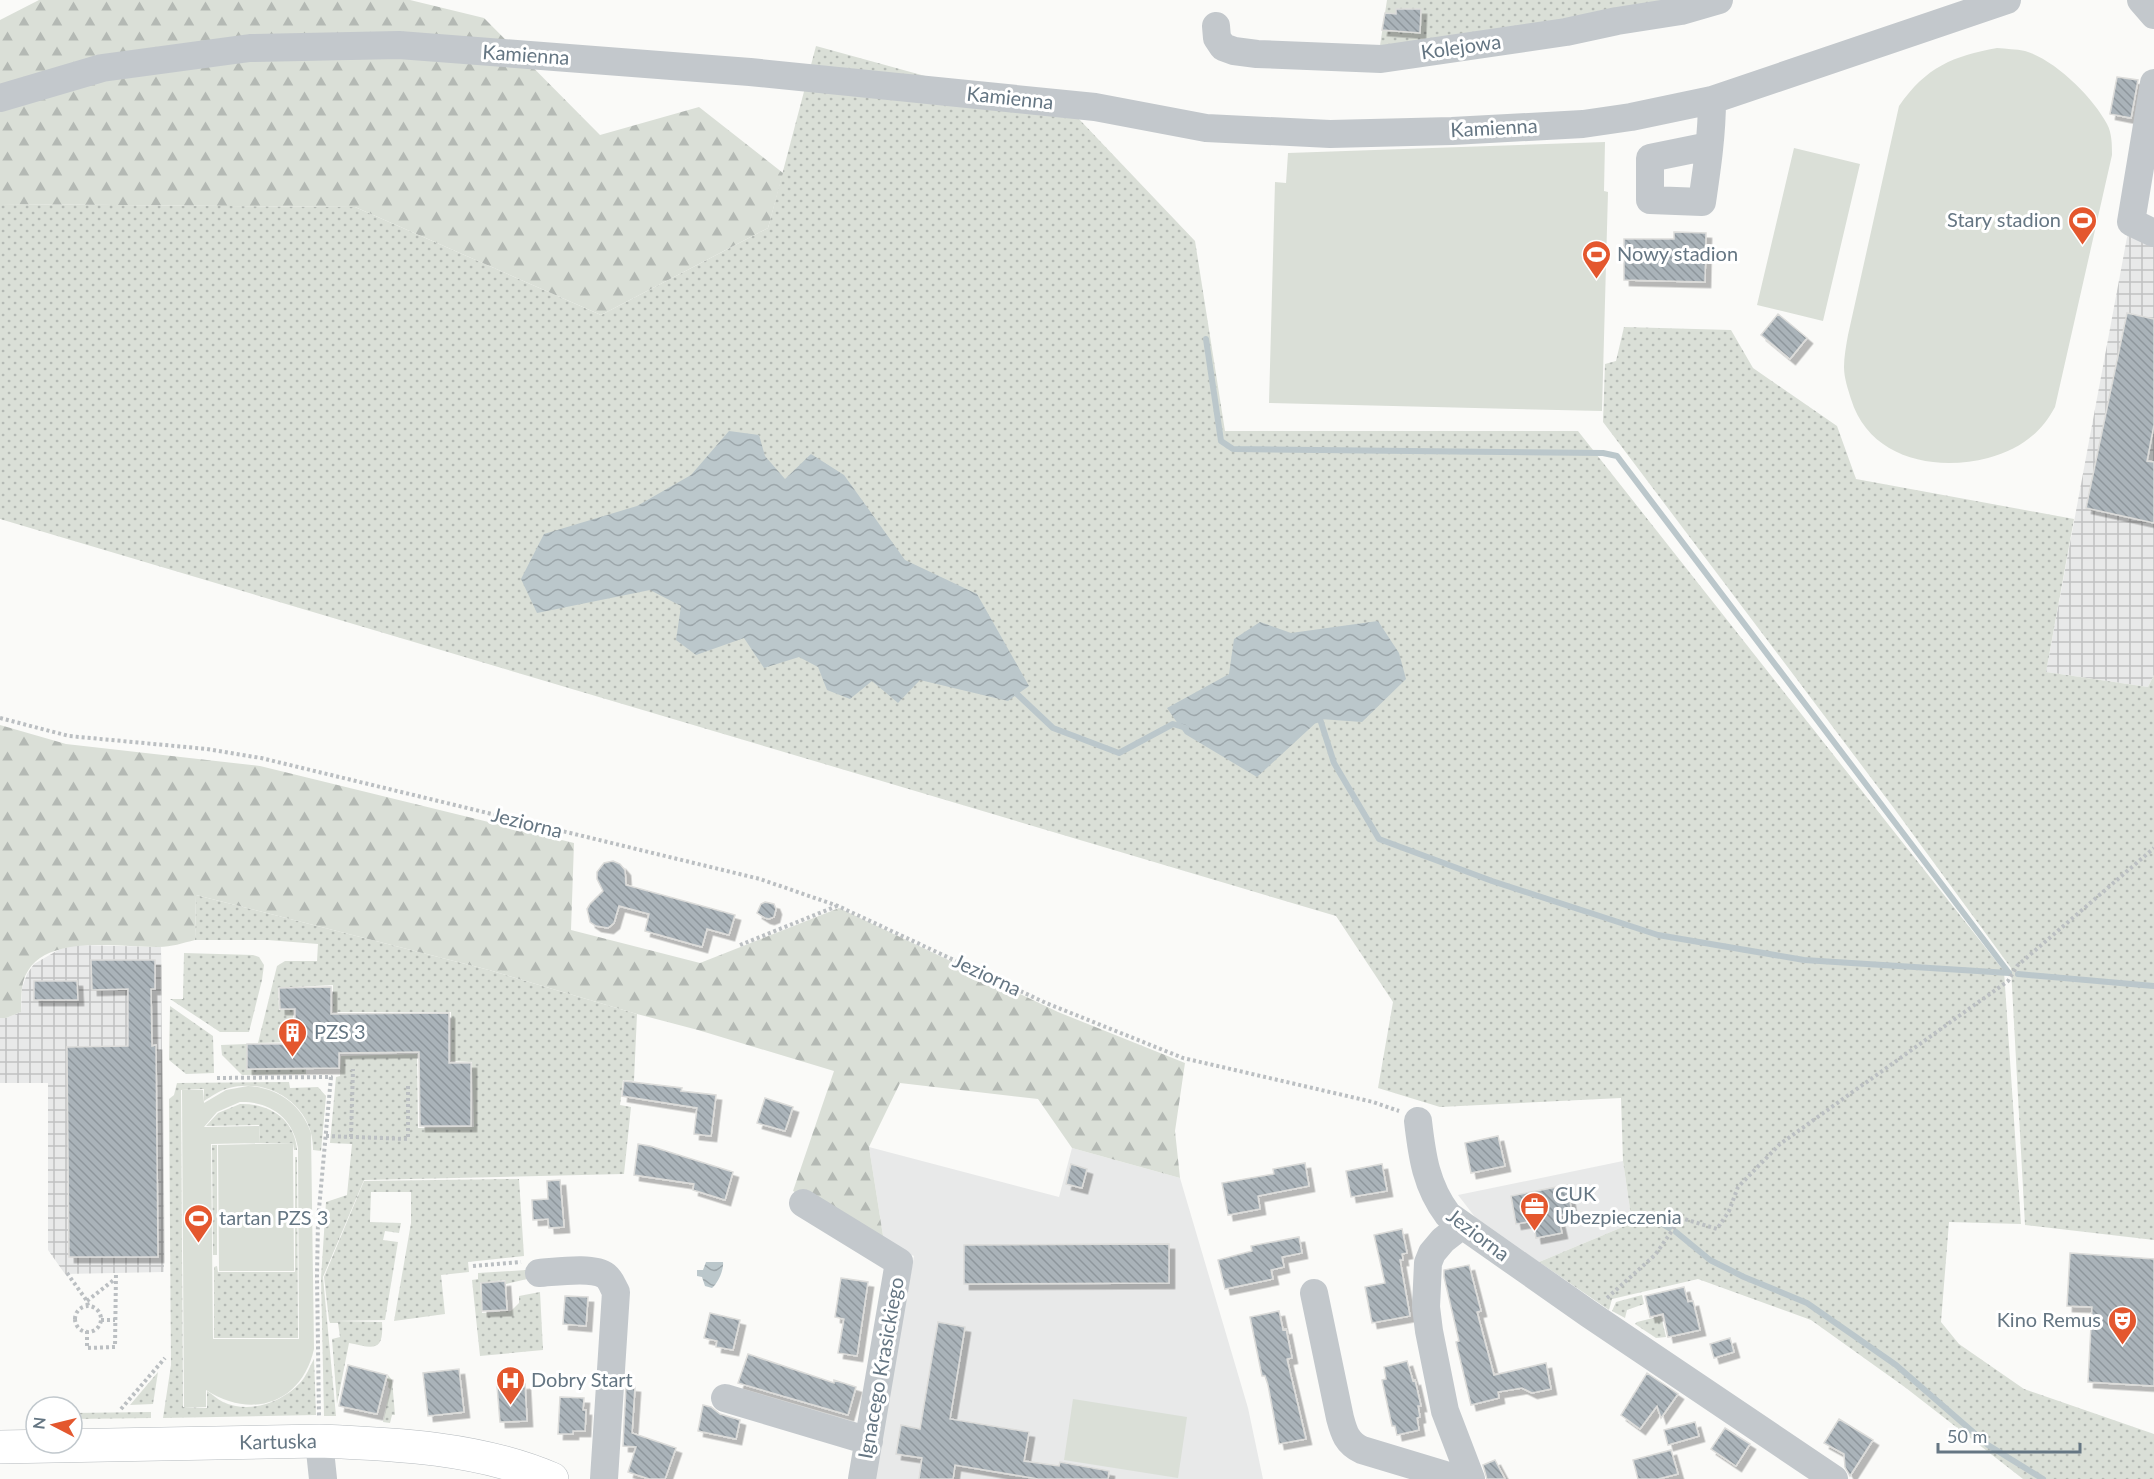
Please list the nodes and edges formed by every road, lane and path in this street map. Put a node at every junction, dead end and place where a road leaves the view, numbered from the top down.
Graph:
1 (1719, 0) edge
2 (2007, 0) edge
3 (2141, 0) edge
4 (2154, 15) edge
5 (1216, 26) dead end
6 (2154, 83) edge
7 (0, 98) edge
8 (1712, 100) junction
9 (1709, 146) dead end
10 (2154, 233) edge
11 (0, 717) edge
12 (2154, 848) edge
13 (838, 906) junction
14 (740, 945) dead end
15 (353, 1069) dead end
16 (217, 1078) dead end
17 (408, 1085) dead end
18 (1418, 1121) joint
19 (326, 1136) junction
20 (351, 1137) junction
21 (803, 1203) dead end
22 (1461, 1226) junction
23 (472, 1266) dead end
24 (67, 1273) dead end
25 (539, 1273) joint
26 (1314, 1293) dead end
27 (88, 1304) junction
28 (1589, 1314) junction
29 (101, 1320) junction
30 (116, 1320) junction
31 (87, 1331) junction
32 (165, 1358) dead end
33 (725, 1398) dead end
34 (121, 1409) dead end
35 (319, 1432) junction
36 (869, 1441) junction
37 (0, 1447) edge
38 (323, 1479) edge
39 (552, 1479) edge
40 (604, 1479) edge
41 (862, 1479) edge
42 (1458, 1479) edge
43 (1471, 1479) edge
44 (1834, 1479) edge

1 - 5 street, Kolejowa
2 - 8 street, Kamienna
3 - 4 street
6 - 10 street
7 - 8 street, Kamienna
8 - 9 street
11 - 13 path, Jeziorna
12 - 28 path
13 - 14 path
13 - 18 path, Jeziorna
15 - 20 path
16 - 19 path
17 - 20 path
18 - 22 street, Jeziorna
19 - 20 path
19 - 35 path
21 - 36 street, Ignacego Krasickiego
22 - 28 street, Jeziorna
22 - 43 street
23 - 25 path
24 - 27 path
25 - 40 street
26 - 42 street
27 - 29 path
27 - 30 path
27 - 31 path
28 - 44 street, Jeziorna
29 - 30 path
29 - 31 path
30 - 31 path
32 - 34 path
33 - 36 street
35 - 37 main road, Kartuska
35 - 38 street
35 - 39 main road, Kartuska
36 - 41 street, Ignacego Krasickiego

